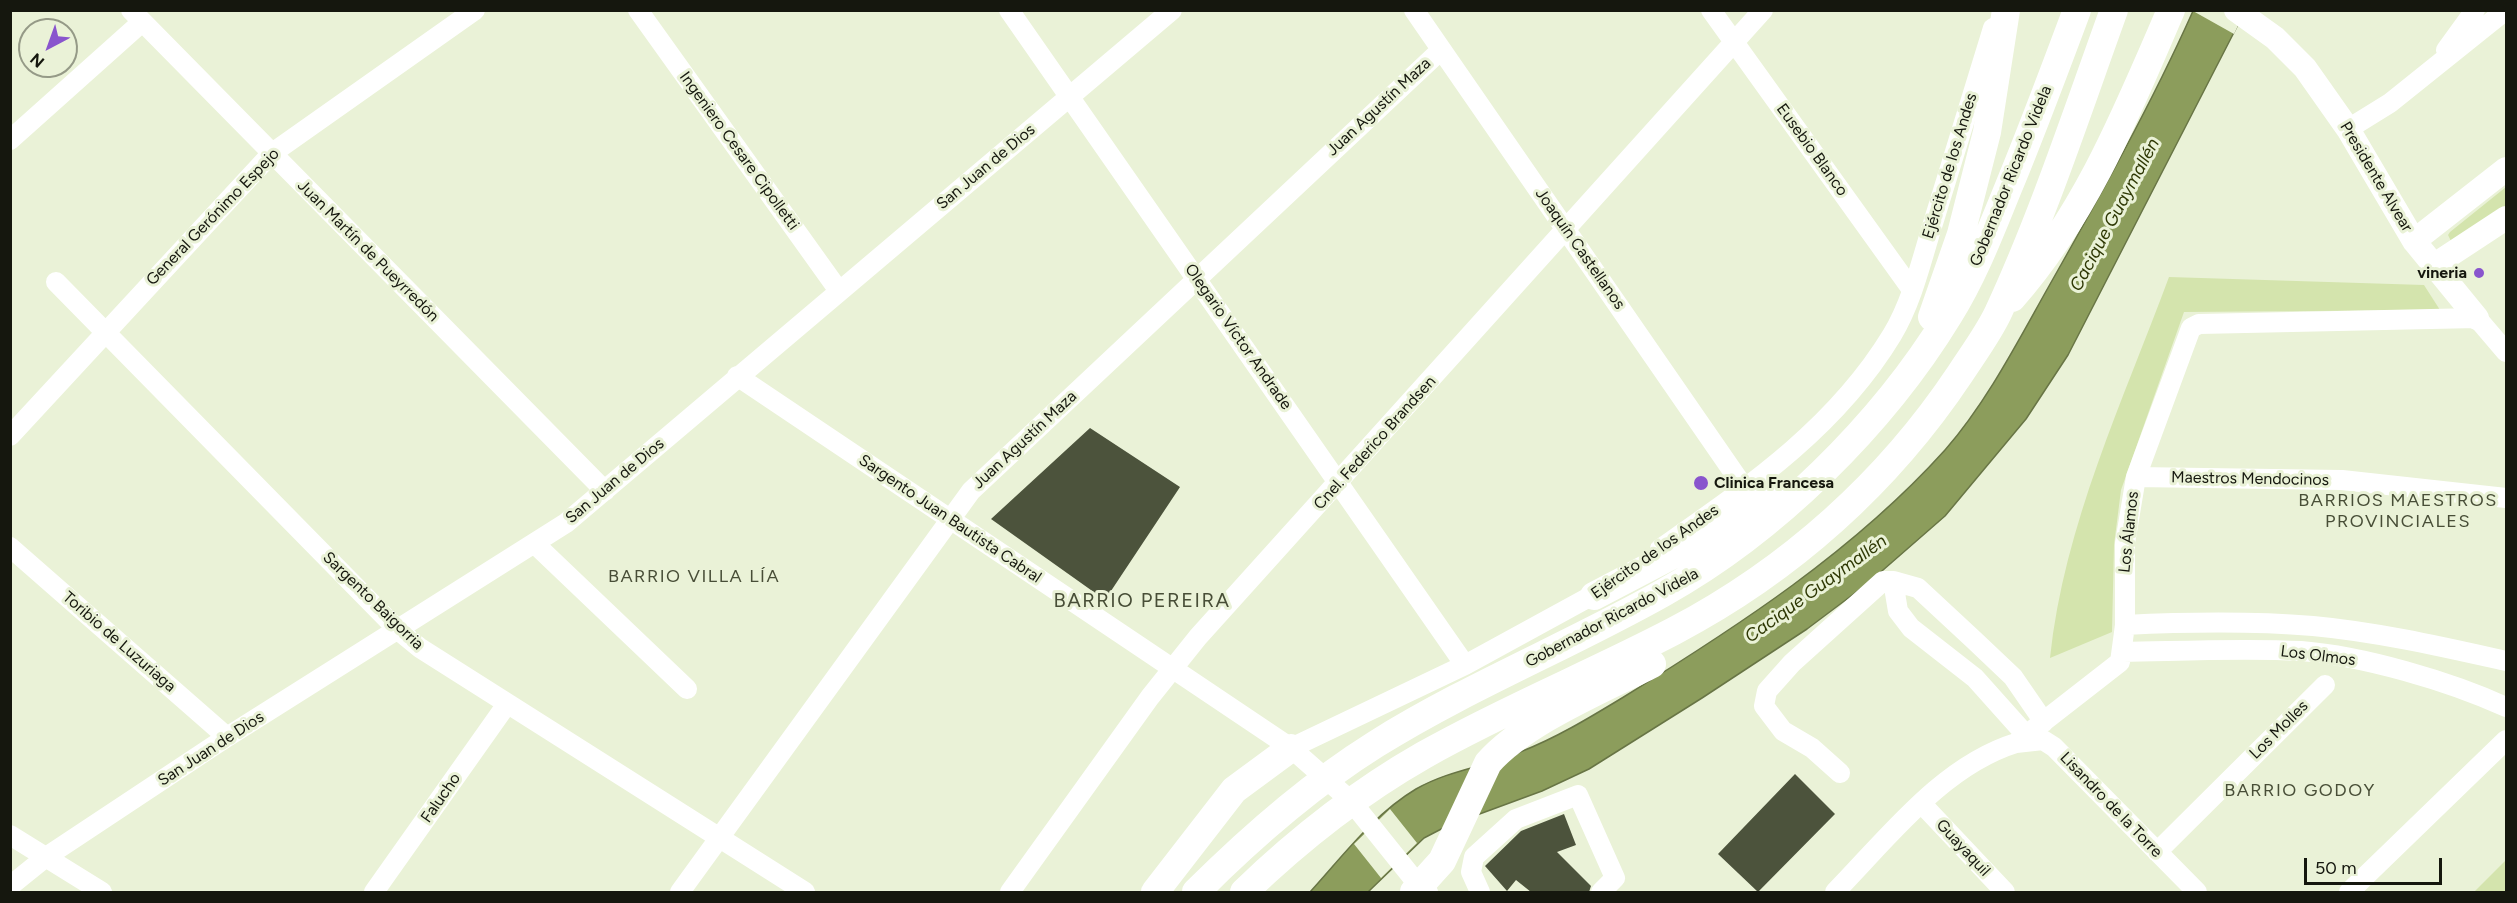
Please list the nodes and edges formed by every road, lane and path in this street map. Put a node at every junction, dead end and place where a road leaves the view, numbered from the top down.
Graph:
1 (638, 10) edge
2 (1009, 10) edge
3 (1172, 10) edge
4 (1413, 10) edge
5 (1711, 10) edge
6 (1763, 10) edge
7 (1998, 10) edge
8 (2006, 10) edge
9 (2077, 10) edge
10 (2114, 10) edge
11 (2171, 10) edge
12 (2475, 10) edge
13 (2506, 10) edge
14 (464, 13) edge
15 (2247, 14) edge
16 (137, 16) edge
17 (1735, 42) junction
18 (1441, 50) junction
19 (2430, 71) junction
20 (1070, 97) junction
21 (2348, 129) junction
22 (10, 140) edge
23 (271, 154) junction
24 (2506, 169) edge
25 (2506, 218) edge
26 (1567, 229) junction
27 (2415, 241) junction
28 (2433, 266) junction
29 (1197, 278) junction
30 (56, 282) dead end
31 (1912, 290) junction
32 (839, 291) junction
33 (1997, 316) junction
34 (2477, 318) junction
35 (105, 332) junction
36 (2506, 352) edge
37 (1916, 362) junction
38 (737, 376) junction
39 (10, 436) edge
40 (1855, 438) junction
41 (2136, 477) junction
42 (1339, 483) junction
43 (1745, 489) junction
44 (605, 491) junction
45 (2506, 498) edge
46 (949, 518) junction
47 (535, 544) junction
48 (10, 547) edge
49 (1794, 553) junction
50 (1893, 581) junction
51 (1594, 596) junction
52 (2125, 624) junction
53 (398, 630) junction
54 (2123, 652) junction
55 (2506, 661) edge
56 (1465, 665) junction
57 (1172, 668) junction
58 (2325, 685) dead end
59 (687, 689) dead end
60 (507, 704) junction
61 (2506, 707) edge
62 (2044, 722) junction
63 (227, 737) junction
64 (2021, 739) junction
65 (2506, 740) edge
66 (1291, 748) junction
67 (1840, 773) dead end
68 (1922, 804) junction
69 (10, 835) edge
70 (720, 838) junction
71 (2157, 852) junction
72 (46, 857) junction
73 (10, 886) edge
74 (1420, 891) edge
75 (102, 892) edge
76 (374, 892) edge
77 (680, 892) edge
78 (805, 892) edge
79 (1010, 892) edge
80 (1155, 892) edge
81 (1196, 892) edge
82 (1244, 892) edge
83 (1480, 892) edge
84 (1600, 892) edge
85 (1834, 892) edge
86 (2005, 892) edge
87 (2197, 892) edge
88 (2349, 892) edge

1 - 32 street, Ingeniero Cesare Cipolletti
2 - 20 street, Olegario Víctor Andrade
3 - 20 street, San Juan de Dios
4 - 18 street, Joaquín Castellanos
5 - 17 street, Eusebio Blanco
6 - 17 street, Cnel. Federico Brandsen
7 - 31 street, Ejército de los Andes
8 - 37 highway
9 - 37 highway, Gobernador Ricardo Videla
10 - 33 highway
11 - 33 highway
12 - 19 street
13 - 19 street
14 - 23 street, General Gerónimo Espejo
15 - 21 main road, Presidente Alvear
16 - 22 street
16 - 23 street, Juan Martín de Pueyrredón
17 - 26 street, Cnel. Federico Brandsen
17 - 31 street, Eusebio Blanco
18 - 26 street, Joaquín Castellanos
18 - 29 street, Juan Agustín Maza
19 - 21 street
20 - 29 street, Olegario Víctor Andrade
20 - 32 street, San Juan de Dios
21 - 27 main road, Presidente Alvear
23 - 35 street, General Gerónimo Espejo
23 - 44 street, Juan Martín de Pueyrredón
24 - 27 main road
25 - 28 main road
26 - 42 street, Cnel. Federico Brandsen
26 - 43 street, Joaquín Castellanos
27 - 28 main road, Presidente Alvear
28 - 34 main road, Presidente Alvear
29 - 42 street, Olegario Víctor Andrade
29 - 46 street, Juan Agustín Maza
30 - 35 street, Sargento Baigorria
31 - 43 street, Ejército de los Andes
32 - 38 street, San Juan de Dios
33 - 49 highway
34 - 36 street, Presidente Alvear
34 - 41 street, Los Álamos
35 - 39 street, General Gerónimo Espejo
35 - 53 street, Sargento Baigorria
37 - 40 highway, Gobernador Ricardo Videla
38 - 44 street, San Juan de Dios
38 - 46 street, Sargento Juan Bautista Cabral
40 - 51 highway
40 - 81 highway, Gobernador Ricardo Videla
41 - 45 street, Maestros Mendocinos
41 - 52 street, Los Álamos
42 - 56 street, Olegario Víctor Andrade
42 - 57 street, Cnel. Federico Brandsen
43 - 51 street, Ejército de los Andes
44 - 47 street, San Juan de Dios
46 - 57 street, Sargento Juan Bautista Cabral
46 - 70 street, Juan Agustín Maza
47 - 53 street, San Juan de Dios
47 - 59 street
48 - 63 street, Toribio de Luzuriaga
49 - 74 highway
49 - 82 highway
50 - 62 street
50 - 64 street
50 - 67 street
51 - 56 street, Ejército de los Andes
52 - 54 street, Los Álamos
52 - 55 street, Los Olmos
53 - 60 street, Sargento Baigorria
53 - 63 street, San Juan de Dios
54 - 61 street, Los Olmos
54 - 62 street
56 - 66 street, Ejército de los Andes
57 - 66 street, Sargento Juan Bautista Cabral
57 - 79 street, Cnel. Federico Brandsen
58 - 71 street, Los Molles
60 - 70 street, Sargento Baigorria
60 - 76 street, Falucho
62 - 64 street
63 - 72 street, San Juan de Dios
64 - 68 street
64 - 71 street, Lisandro de la Torre
65 - 88 street
66 - 74 street, Sargento Juan Bautista Cabral
66 - 80 highway
68 - 85 street
68 - 86 street, Guayaquil
69 - 72 street
70 - 77 street, Juan Agustín Maza
70 - 78 street, Sargento Baigorria
71 - 87 street, Lisandro de la Torre
72 - 73 street, San Juan de Dios
72 - 75 street
83 - 84 street

